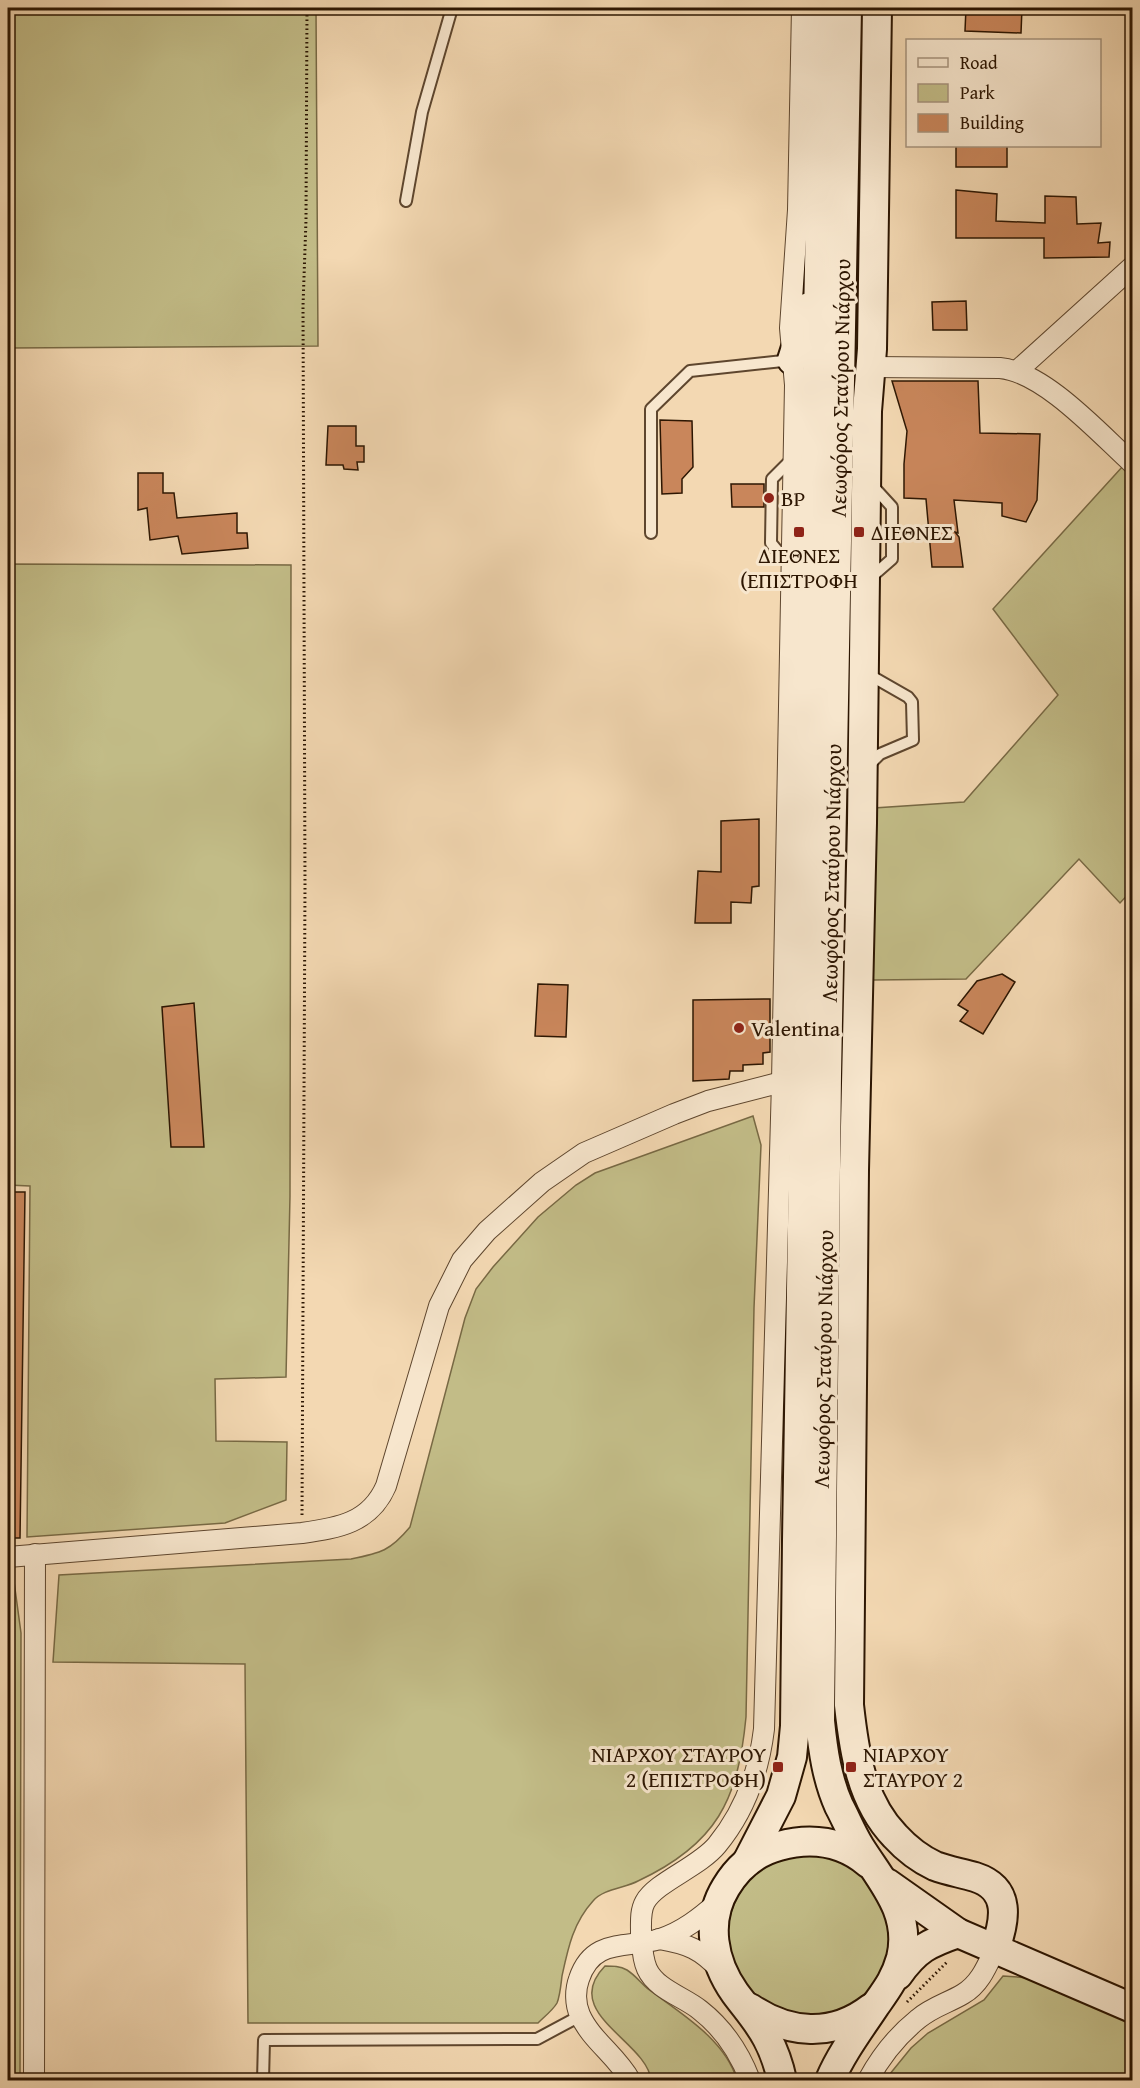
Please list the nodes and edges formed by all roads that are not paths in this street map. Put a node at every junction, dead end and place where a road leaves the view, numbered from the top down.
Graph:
1 (452, 8) edge
2 (802, 8) edge
3 (824, 8) edge
4 (847, 8) edge
5 (877, 8) edge
6 (406, 201) dead end
7 (1132, 267) edge
8 (819, 283) junction
9 (841, 339) junction
10 (792, 360) junction
11 (870, 367) junction
12 (1017, 371) junction
13 (1132, 463) edge
14 (651, 533) dead end
15 (863, 671) junction
16 (863, 772) junction
17 (830, 938) junction
18 (782, 1083) junction
19 (35, 1554) junction
20 (8, 1557) edge
21 (747, 1862) junction
22 (879, 1875) junction
23 (718, 1902) junction
24 (958, 1933) junction
25 (650, 1940) junction
26 (995, 1949) junction
27 (723, 1973) junction
28 (885, 1993) junction
29 (746, 2006) junction
30 (1132, 2007) edge
31 (580, 2016) junction
32 (34, 2080) edge
33 (263, 2080) edge
34 (630, 2080) edge
35 (750, 2080) edge
36 (782, 2080) edge
37 (830, 2080) edge
38 (868, 2080) edge

1 - 6 lane
2 - 10 street
3 - 8 main road, Λεωφόρος Σταύρου Νιάρχου
4 - 9 main road, Λεωφόρος Σταύρου Νιάρχου
5 - 11 main road
7 - 12 street
8 - 10 main road
8 - 21 main road, Λεωφόρος Σταύρου Νιάρχου
9 - 11 main road
9 - 17 main road, Λεωφόρος Σταύρου Νιάρχου
10 - 14 lane
10 - 18 street
11 - 12 street
11 - 15 main road
12 - 13 street
15 - 16 main road
15 - 16 lane
16 - 17 main road
16 - 26 main road
17 - 22 main road, Λεωφόρος Σταύρου Νιάρχου
18 - 19 street
18 - 25 street
19 - 20 street
19 - 32 street
21 - 22 main road, Λεωφόρος Σταύρου Νιάρχου
21 - 23 main road, Λεωφόρος Σταύρου Νιάρχου
22 - 24 main road
22 - 28 main road, Λεωφόρος Σταύρου Νιάρχου
23 - 25 street
23 - 27 main road, Λεωφόρος Σταύρου Νιάρχου
24 - 26 main road
24 - 28 main road
25 - 27 street
25 - 31 street
25 - 35 street
26 - 30 main road
26 - 38 street
27 - 29 main road, Λεωφόρος Σταύρου Νιάρχου
28 - 29 main road, Λεωφόρος Σταύρου Νιάρχου
28 - 37 main road, Λεωφόρος Σταύρου Νιάρχου
29 - 36 main road, Λεωφόρος Σταύρου Νιάρχου
31 - 33 lane
31 - 34 street

